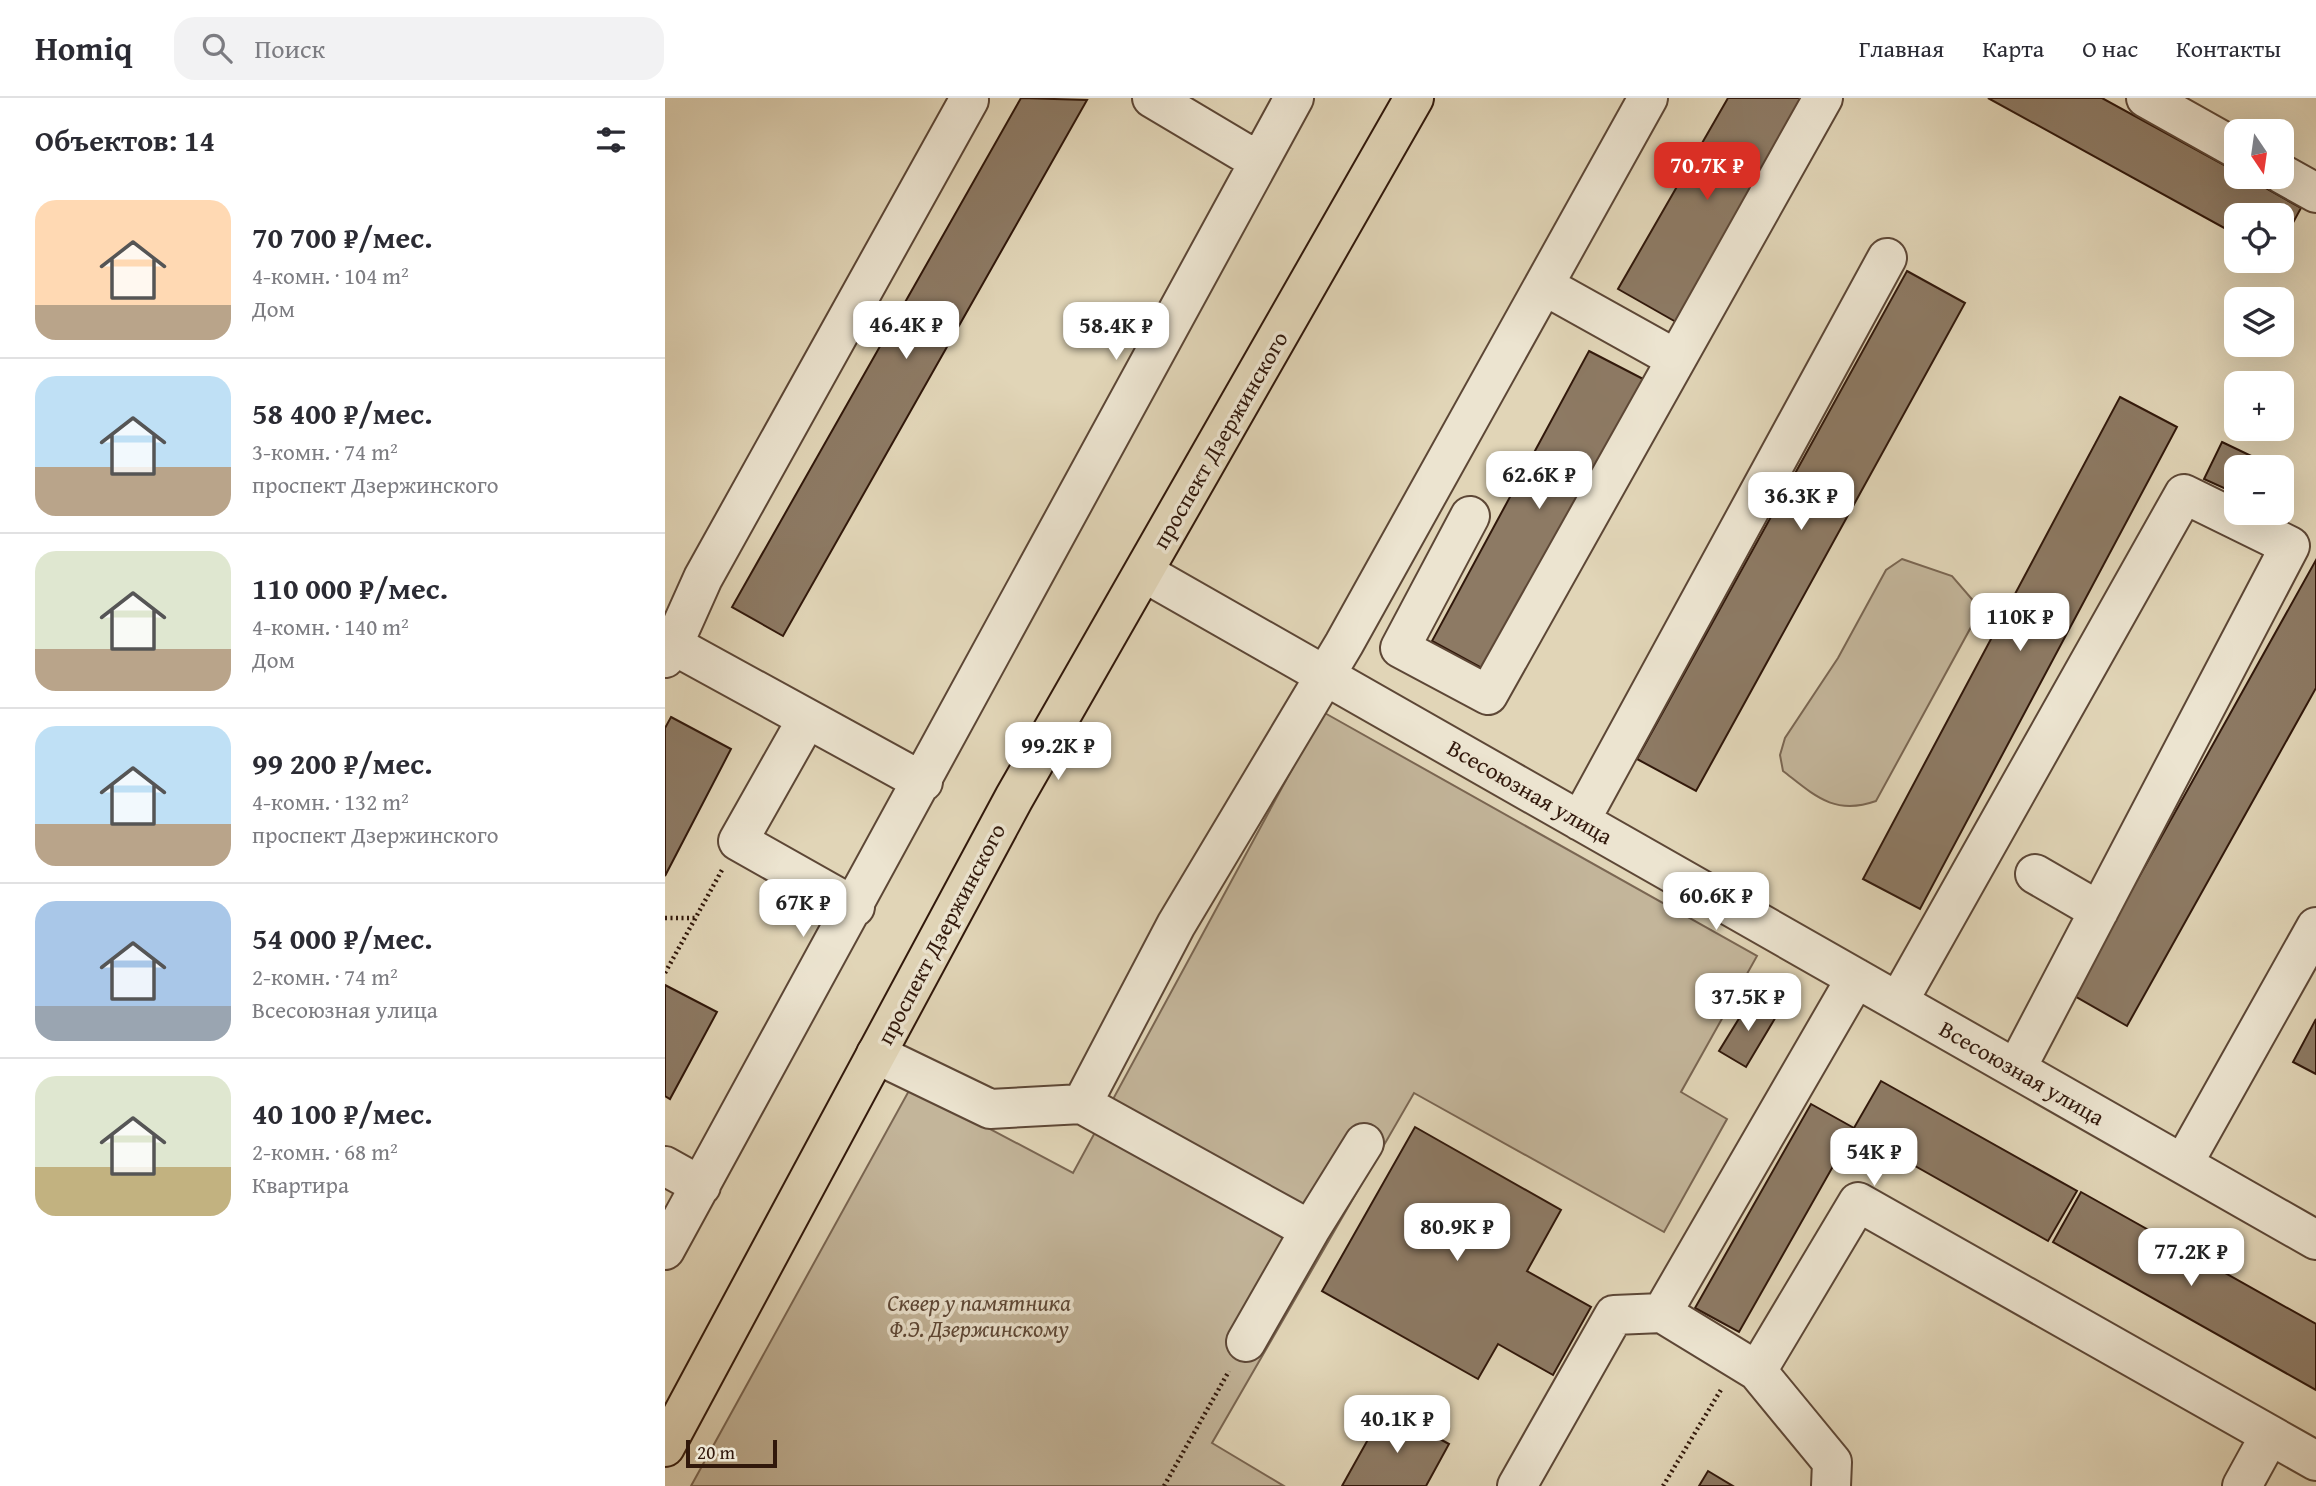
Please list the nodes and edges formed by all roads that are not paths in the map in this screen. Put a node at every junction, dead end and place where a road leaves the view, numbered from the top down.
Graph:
1 (1152, 98) edge
2 (1294, 98) edge
3 (1414, 98) edge
4 (1648, 98) edge
5 (1823, 98) edge
6 (2145, 98) edge
7 (968, 99) edge
8 (2224, 142) edge
9 (1258, 161) junction
10 (2294, 181) edge
11 (2316, 193) edge
12 (1887, 258) dead end
13 (1545, 286) junction
14 (1677, 359) junction
15 (1470, 516) dead end
16 (1145, 573) junction
17 (1399, 648) junction
18 (669, 652) edge
19 (1335, 660) junction
20 (807, 719) junction
21 (923, 782) junction
22 (1580, 821) junction
23 (2035, 874) dead end
24 (855, 907) junction
25 (2099, 911) junction
26 (2316, 927) edge
27 (1856, 978) junction
28 (1898, 1002) junction
29 (876, 1054) junction
30 (2016, 1069) junction
31 (1081, 1104) junction
32 (1364, 1143) dead end
33 (2183, 1164) junction
34 (666, 1168) edge
35 (701, 1186) junction
36 (1310, 1230) junction
37 (2316, 1240) edge
38 (665, 1250) edge
39 (1662, 1313) junction
40 (1245, 1342) road end
41 (1748, 1366) junction
42 (2270, 1435) junction
43 (665, 1447) edge
44 (2316, 1461) edge
45 (1517, 1486) edge
46 (1831, 1486) edge
47 (2242, 1486) edge

1 - 9 street
2 - 9 street
3 - 16 main road, проспект Дзержинского
4 - 13 street
5 - 14 street
6 - 8 street
7 - 18 street
9 - 21 street
10 - 11 street
12 - 22 street
13 - 14 street
13 - 19 street
14 - 17 street
15 - 17 street
16 - 19 street, Всесоюзная улица
16 - 29 main road, проспект Дзержинского
17 - 19 street
18 - 20 street
19 - 22 street, Всесоюзная улица
19 - 31 street
20 - 21 street
20 - 24 street
21 - 24 street
22 - 27 street, Всесоюзная улица
23 - 25 street
24 - 35 street
25 - 28 street
25 - 30 street
26 - 33 street
27 - 28 street, Всесоюзная улица
27 - 39 street
28 - 30 street, Всесоюзная улица
29 - 31 street
29 - 43 main road, проспект Дзержинского
30 - 33 street, Всесоюзная улица
31 - 36 street
32 - 36 street
33 - 37 street, Всесоюзная улица
34 - 35 street
35 - 38 street
36 - 40 street
39 - 41 street
39 - 45 street
41 - 42 street
41 - 46 street
42 - 44 street
42 - 47 street

